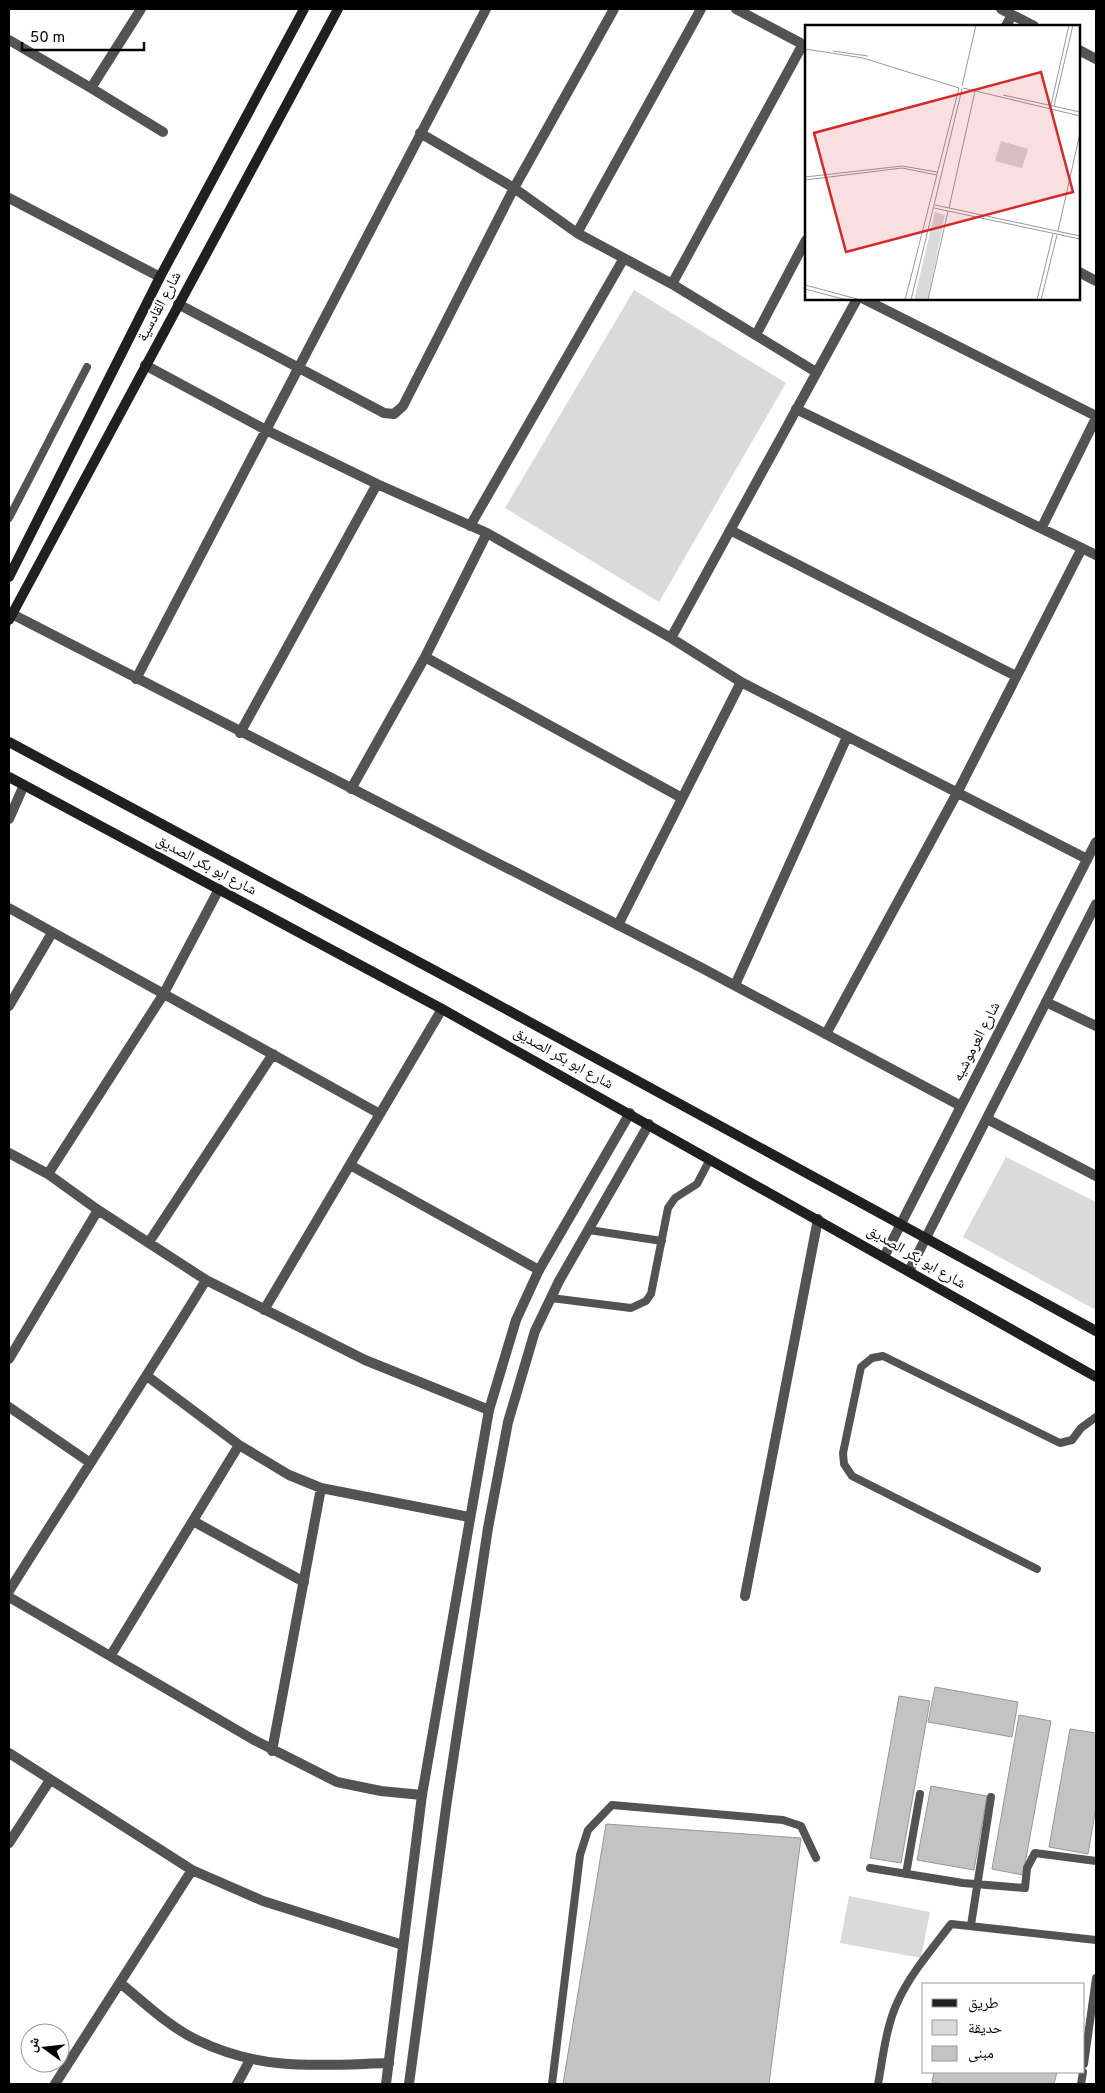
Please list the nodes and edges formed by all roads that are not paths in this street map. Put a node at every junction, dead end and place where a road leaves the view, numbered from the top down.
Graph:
1 (141, 9) edge
2 (304, 9) edge
3 (338, 9) edge
4 (486, 9) edge
5 (614, 9) edge
6 (701, 9) edge
7 (736, 9) edge
8 (1001, 9) edge
9 (750, 12) edge
10 (1012, 15) junction
11 (1007, 25) edge
12 (1032, 25) edge
13 (9, 40) edge
14 (805, 45) edge
15 (1080, 51) edge
16 (1096, 59) edge
17 (91, 88) junction
18 (163, 132) dead end
19 (420, 133) junction
20 (514, 188) junction
21 (9, 198) edge
22 (577, 233) junction
23 (805, 242) edge
24 (624, 258) junction
25 (1080, 273) edge
26 (160, 277) junction
27 (1096, 281) edge
28 (672, 284) junction
29 (856, 300) edge
30 (866, 300) edge
31 (178, 304) junction
32 (756, 335) junction
33 (87, 366) dead end
34 (145, 366) junction
35 (298, 367) junction
36 (816, 372) junction
37 (796, 409) junction
38 (1096, 417) edge
39 (266, 430) junction
40 (377, 484) junction
41 (9, 518) edge
42 (470, 526) junction
43 (1042, 528) junction
44 (730, 530) junction
45 (487, 533) junction
46 (1082, 548) junction
47 (1096, 555) edge
48 (9, 577) edge
49 (10, 617) edge
50 (671, 638) junction
51 (425, 657) junction
52 (1016, 676) junction
53 (136, 679) junction
54 (741, 682) junction
55 (240, 733) junction
56 (848, 737) junction
57 (9, 742) edge
58 (9, 777) edge
59 (24, 785) junction
60 (351, 789) junction
61 (957, 793) junction
62 (682, 798) junction
63 (9, 819) edge
64 (1096, 842) edge
65 (1087, 860) junction
66 (219, 889) junction
67 (1096, 904) edge
68 (9, 908) edge
69 (618, 925) junction
70 (52, 933) junction
71 (734, 985) junction
72 (163, 995) junction
73 (1046, 1002) junction
74 (9, 1006) edge
75 (442, 1009) junction
76 (1096, 1026) edge
77 (826, 1034) junction
78 (273, 1054) junction
79 (961, 1106) junction
80 (630, 1113) junction
81 (380, 1114) junction
82 (987, 1119) junction
83 (650, 1124) junction
84 (9, 1153) edge
85 (710, 1159) junction
86 (350, 1165) junction
87 (48, 1174) junction
88 (1096, 1176) edge
89 (98, 1210) junction
90 (818, 1220) junction
91 (900, 1224) junction
92 (589, 1230) junction
93 (925, 1238) junction
94 (662, 1241) junction
95 (150, 1242) junction
96 (884, 1256) junction
97 (539, 1270) junction
98 (909, 1271) junction
99 (206, 1280) junction
100 (551, 1298) junction
101 (264, 1310) junction
102 (1096, 1331) edge
103 (9, 1360) edge
104 (147, 1376) junction
105 (1096, 1377) edge
106 (9, 1407) edge
107 (489, 1410) junction
108 (1096, 1416) edge
109 (239, 1445) junction
110 (89, 1462) junction
111 (321, 1488) junction
112 (469, 1517) junction
113 (193, 1521) junction
114 (1037, 1569) dead end
115 (304, 1582) junction
116 (9, 1591) edge
117 (745, 1596) dead end
118 (9, 1597) edge
119 (110, 1655) junction
120 (272, 1751) junction
121 (9, 1753) edge
122 (50, 1780) junction
123 (920, 1794) dead end
124 (422, 1796) junction
125 (991, 1797) dead end
126 (9, 1843) edge
127 (816, 1858) dead end
128 (1096, 1861) edge
129 (870, 1868) dead end
130 (192, 1870) junction
131 (906, 1874) junction
132 (976, 1884) junction
133 (971, 1925) junction
134 (1096, 1940) edge
135 (403, 1946) junction
136 (1096, 1978) edge
137 (120, 1983) junction
138 (1085, 2057) edge
139 (250, 2060) junction
140 (389, 2063) junction
141 (55, 2084) edge
142 (237, 2084) edge
143 (245, 2084) edge
144 (386, 2084) edge
145 (409, 2084) edge
146 (552, 2084) edge
147 (878, 2084) edge

1 - 17 street
2 - 26 main road, شارع القادسية
3 - 31 main road, شارع القادسية
4 - 19 street
5 - 20 street
6 - 22 street
7 - 9 street
8 - 10 street
9 - 14 street
10 - 11 street
10 - 12 street
13 - 17 street
14 - 28 street
15 - 16 street
17 - 18 street
19 - 20 street
19 - 35 street
20 - 22 street
20 - 35 street
21 - 26 street
22 - 24 street
23 - 32 street
24 - 28 street
24 - 42 street
25 - 27 street
26 - 48 main road, شارع القادسية
28 - 32 street
29 - 36 street
30 - 38 street
31 - 34 main road, شارع القادسية
31 - 35 street
32 - 36 street
33 - 41 lane
34 - 39 street
34 - 49 main road, شارع القادسية
35 - 39 street
36 - 37 street
37 - 43 street
37 - 44 street
38 - 43 street
39 - 40 street
39 - 53 street
40 - 42 street
40 - 55 street
42 - 45 street
43 - 46 street
44 - 50 street
44 - 52 street
45 - 50 street
45 - 51 street
46 - 47 street
46 - 52 street
49 - 53 street
50 - 54 street
51 - 60 street
51 - 62 street
52 - 61 street
53 - 55 street
54 - 56 street
54 - 62 street
55 - 60 street
56 - 61 street
56 - 71 street
57 - 91 main road, شارع ابو بكر الصديق
58 - 59 main road, شارع ابو بكر الصديق
59 - 63 street
59 - 66 main road, شارع ابو بكر الصديق
60 - 69 street
61 - 65 street
61 - 77 street
62 - 69 street
64 - 65 street, شارع العرموشيه
65 - 79 street, شارع العرموشيه
66 - 72 street
66 - 75 main road, شارع ابو بكر الصديق
67 - 73 street
68 - 70 street
69 - 71 street
70 - 72 street
70 - 74 street
71 - 77 street
72 - 78 street
72 - 87 street
73 - 76 street
73 - 82 street
75 - 80 main road, شارع ابو بكر الصديق
75 - 81 street
77 - 79 street
78 - 81 street
78 - 95 street
79 - 91 street, شارع العرموشيه
80 - 83 main road, شارع ابو بكر الصديق
80 - 97 street
81 - 86 street
82 - 88 street
82 - 93 street
83 - 85 main road, شارع ابو بكر الصديق
83 - 92 street
84 - 87 street
85 - 90 main road, شارع ابو بكر الصديق
85 - 94 lane
86 - 97 street
86 - 101 street
87 - 89 street
89 - 95 street
89 - 103 street
90 - 96 main road, شارع ابو بكر الصديق
90 - 117 street
91 - 93 main road, شارع ابو بكر الصديق
91 - 96 street, شارع العرموشيه
92 - 94 lane
92 - 100 street
93 - 98 street
93 - 102 main road, شارع ابو بكر الصديق
94 - 100 lane
95 - 99 street
96 - 98 main road, شارع ابو بكر الصديق
97 - 107 street
98 - 105 main road, شارع ابو بكر الصديق
99 - 101 street
99 - 104 street
100 - 145 street
101 - 107 street
104 - 109 street
104 - 110 street
106 - 110 street
107 - 112 street
108 - 114 lane
109 - 111 street
109 - 113 street
110 - 116 street
111 - 112 street
111 - 115 street
112 - 124 street
113 - 115 street
113 - 119 street
115 - 120 street
118 - 119 street
119 - 120 street
120 - 124 street
121 - 122 street
122 - 126 street
122 - 130 street
123 - 131 lane
124 - 135 street
125 - 132 lane
127 - 146 lane
128 - 132 lane
129 - 131 lane
130 - 135 street
130 - 137 street
131 - 132 lane
132 - 133 lane
133 - 134 lane
133 - 147 lane
135 - 140 street
136 - 138 lane
137 - 139 street
137 - 141 street
139 - 140 street
139 - 142 street
139 - 143 street
140 - 144 street

